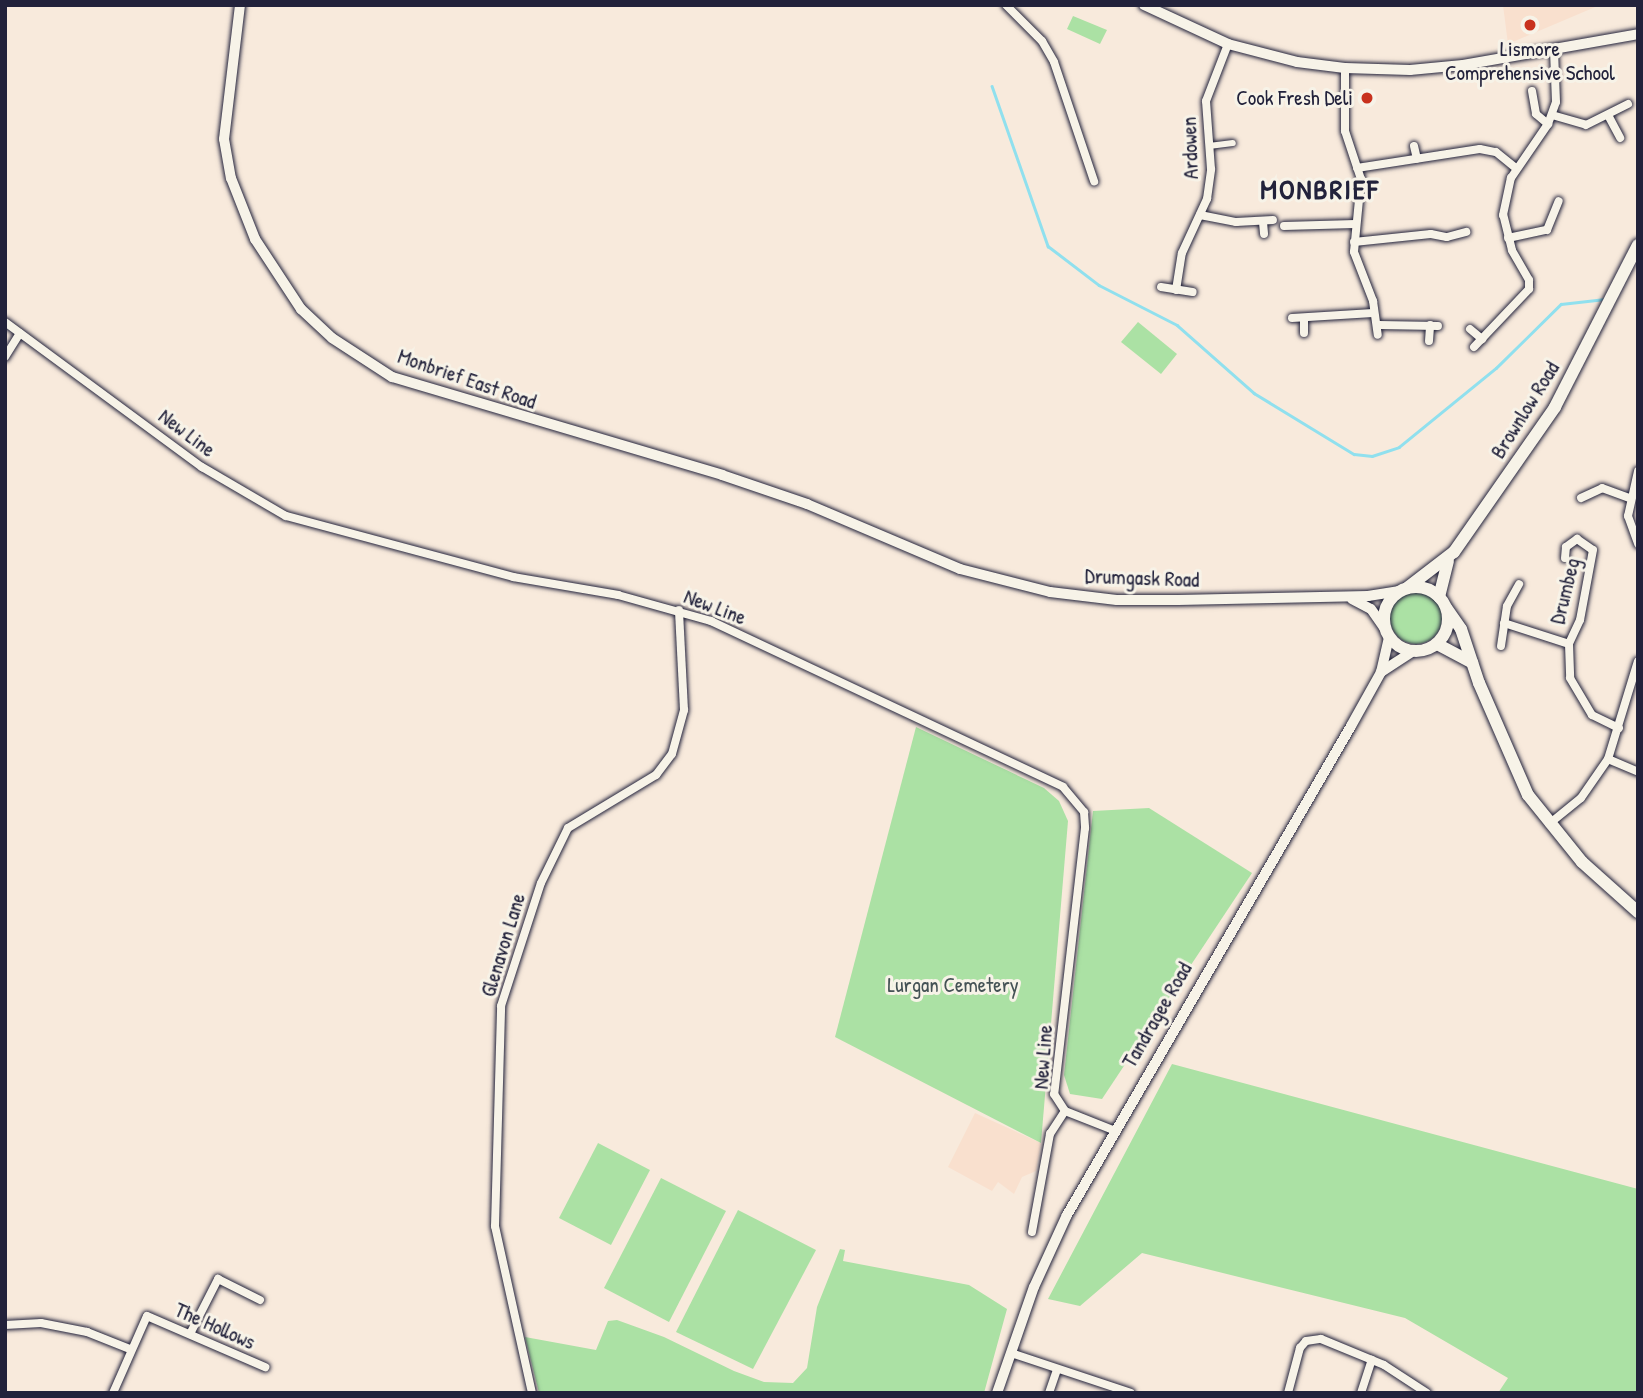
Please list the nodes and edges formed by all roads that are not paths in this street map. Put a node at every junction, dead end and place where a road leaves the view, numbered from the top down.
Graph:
1 (240, 5) edge
2 (1006, 5) edge
3 (1144, 5) edge
4 (1638, 34) edge
5 (1228, 44) junction
6 (1554, 49) junction
7 (1345, 68) junction
8 (1531, 91) dead end
9 (1628, 104) dead end
10 (1608, 115) junction
11 (1550, 119) junction
12 (1620, 138) dead end
13 (1233, 143) dead end
14 (1209, 146) junction
15 (1414, 146) dead end
16 (1417, 159) junction
17 (1357, 168) junction
18 (1516, 168) junction
19 (1094, 181) dead end
20 (1559, 201) dead end
21 (1200, 215) junction
22 (1273, 220) dead end
23 (1263, 222) junction
24 (1355, 224) junction
25 (1284, 226) dead end
26 (1466, 232) dead end
27 (1264, 234) dead end
28 (1508, 239) junction
29 (1354, 242) junction
30 (1638, 245) edge
31 (1161, 288) dead end
32 (1175, 290) junction
33 (1194, 292) dead end
34 (1373, 313) junction
35 (1292, 318) dead end
36 (1304, 318) junction
37 (5, 322) edge
38 (1379, 325) junction
39 (1470, 328) dead end
40 (20, 333) junction
41 (1304, 333) dead end
42 (1378, 335) dead end
43 (1482, 339) junction
44 (1429, 341) dead end
45 (1474, 347) dead end
46 (5, 357) edge
47 (1638, 471) edge
48 (1581, 498) dead end
49 (1629, 498) junction
50 (1638, 544) edge
51 (1454, 552) junction
52 (1566, 558) dead end
53 (943, 562) joint
54 (1519, 584) dead end
55 (1404, 590) junction
56 (1343, 597) junction
57 (1439, 597) junction
58 (1447, 609) junction
59 (679, 610) junction
60 (1504, 623) junction
61 (1387, 634) junction
62 (1569, 644) junction
63 (1437, 645) junction
64 (1502, 646) dead end
65 (1412, 652) junction
66 (1638, 661) edge
67 (1472, 664) junction
68 (1381, 672) junction
69 (1619, 727) junction
70 (1608, 759) junction
71 (1638, 772) edge
72 (1549, 824) junction
73 (1638, 912) edge
74 (1065, 1111) junction
75 (1113, 1130) junction
76 (1032, 1233) dead end
77 (260, 1300) dead end
78 (5, 1325) edge
79 (190, 1334) junction
80 (130, 1349) junction
81 (1011, 1353) junction
82 (1372, 1360) junction
83 (265, 1367) dead end
84 (1057, 1370) junction
85 (1101, 1383) junction
86 (113, 1393) edge
87 (533, 1393) edge
88 (997, 1393) edge
89 (1049, 1393) edge
90 (1098, 1393) edge
91 (1131, 1393) edge
92 (1289, 1393) edge
93 (1362, 1393) edge
94 (1427, 1393) edge

1 - 53 street, Monbrief East Road
2 - 19 street
3 - 5 street
4 - 6 street
5 - 7 street
5 - 14 street, Ardowen
6 - 7 street
6 - 11 street
7 - 17 street
8 - 11 street
9 - 10 street
10 - 11 street
10 - 12 street
11 - 18 street
13 - 14 street
14 - 21 street, Ardowen
15 - 16 street
16 - 17 street
16 - 18 street
17 - 24 street
18 - 28 street
20 - 28 street
21 - 23 street
21 - 32 street, Ardowen
22 - 23 street
23 - 27 street
24 - 25 street
24 - 29 street
26 - 29 street
28 - 43 street
29 - 34 street
30 - 51 main road, Brownlow Road
31 - 32 street
32 - 33 street
34 - 36 street
34 - 38 street
35 - 36 street
36 - 41 street
37 - 40 street, New Line
38 - 42 street
38 - 44 street
39 - 43 street
40 - 46 street
40 - 59 street, New Line
43 - 45 street
47 - 49 street
48 - 49 street
49 - 50 street
51 - 55 main road, Brownlow Road
51 - 57 main road, Brownlow Road
52 - 62 street, Drumbeg
53 - 56 street, Drumgask Road
54 - 60 street
55 - 56 street, Drumgask Road
55 - 57 main road
55 - 61 main road
56 - 61 street
57 - 58 main road
58 - 63 main road
58 - 67 main road
59 - 74 street, New Line
59 - 87 street, Glenavon Lane
60 - 62 street, Drumbeg
60 - 64 street
61 - 65 main road
61 - 68 street, Tandragee Road
62 - 69 street, Drumbeg
63 - 65 main road
63 - 67 main road
65 - 68 street, Tandragee Road
66 - 69 street
67 - 72 main road
68 - 75 street, Tandragee Road
69 - 70 street
70 - 71 street
70 - 72 street
72 - 73 main road
74 - 75 street, New Line
74 - 76 street
75 - 81 street, Tandragee Road
77 - 79 street
78 - 80 street
79 - 80 street, The Hollows
79 - 83 street, The Hollows
80 - 86 street, The Hollows
81 - 84 street
81 - 88 street, Tandragee Road
82 - 92 street
82 - 93 street
82 - 94 street
84 - 85 street
84 - 89 street
85 - 90 street
85 - 91 street

